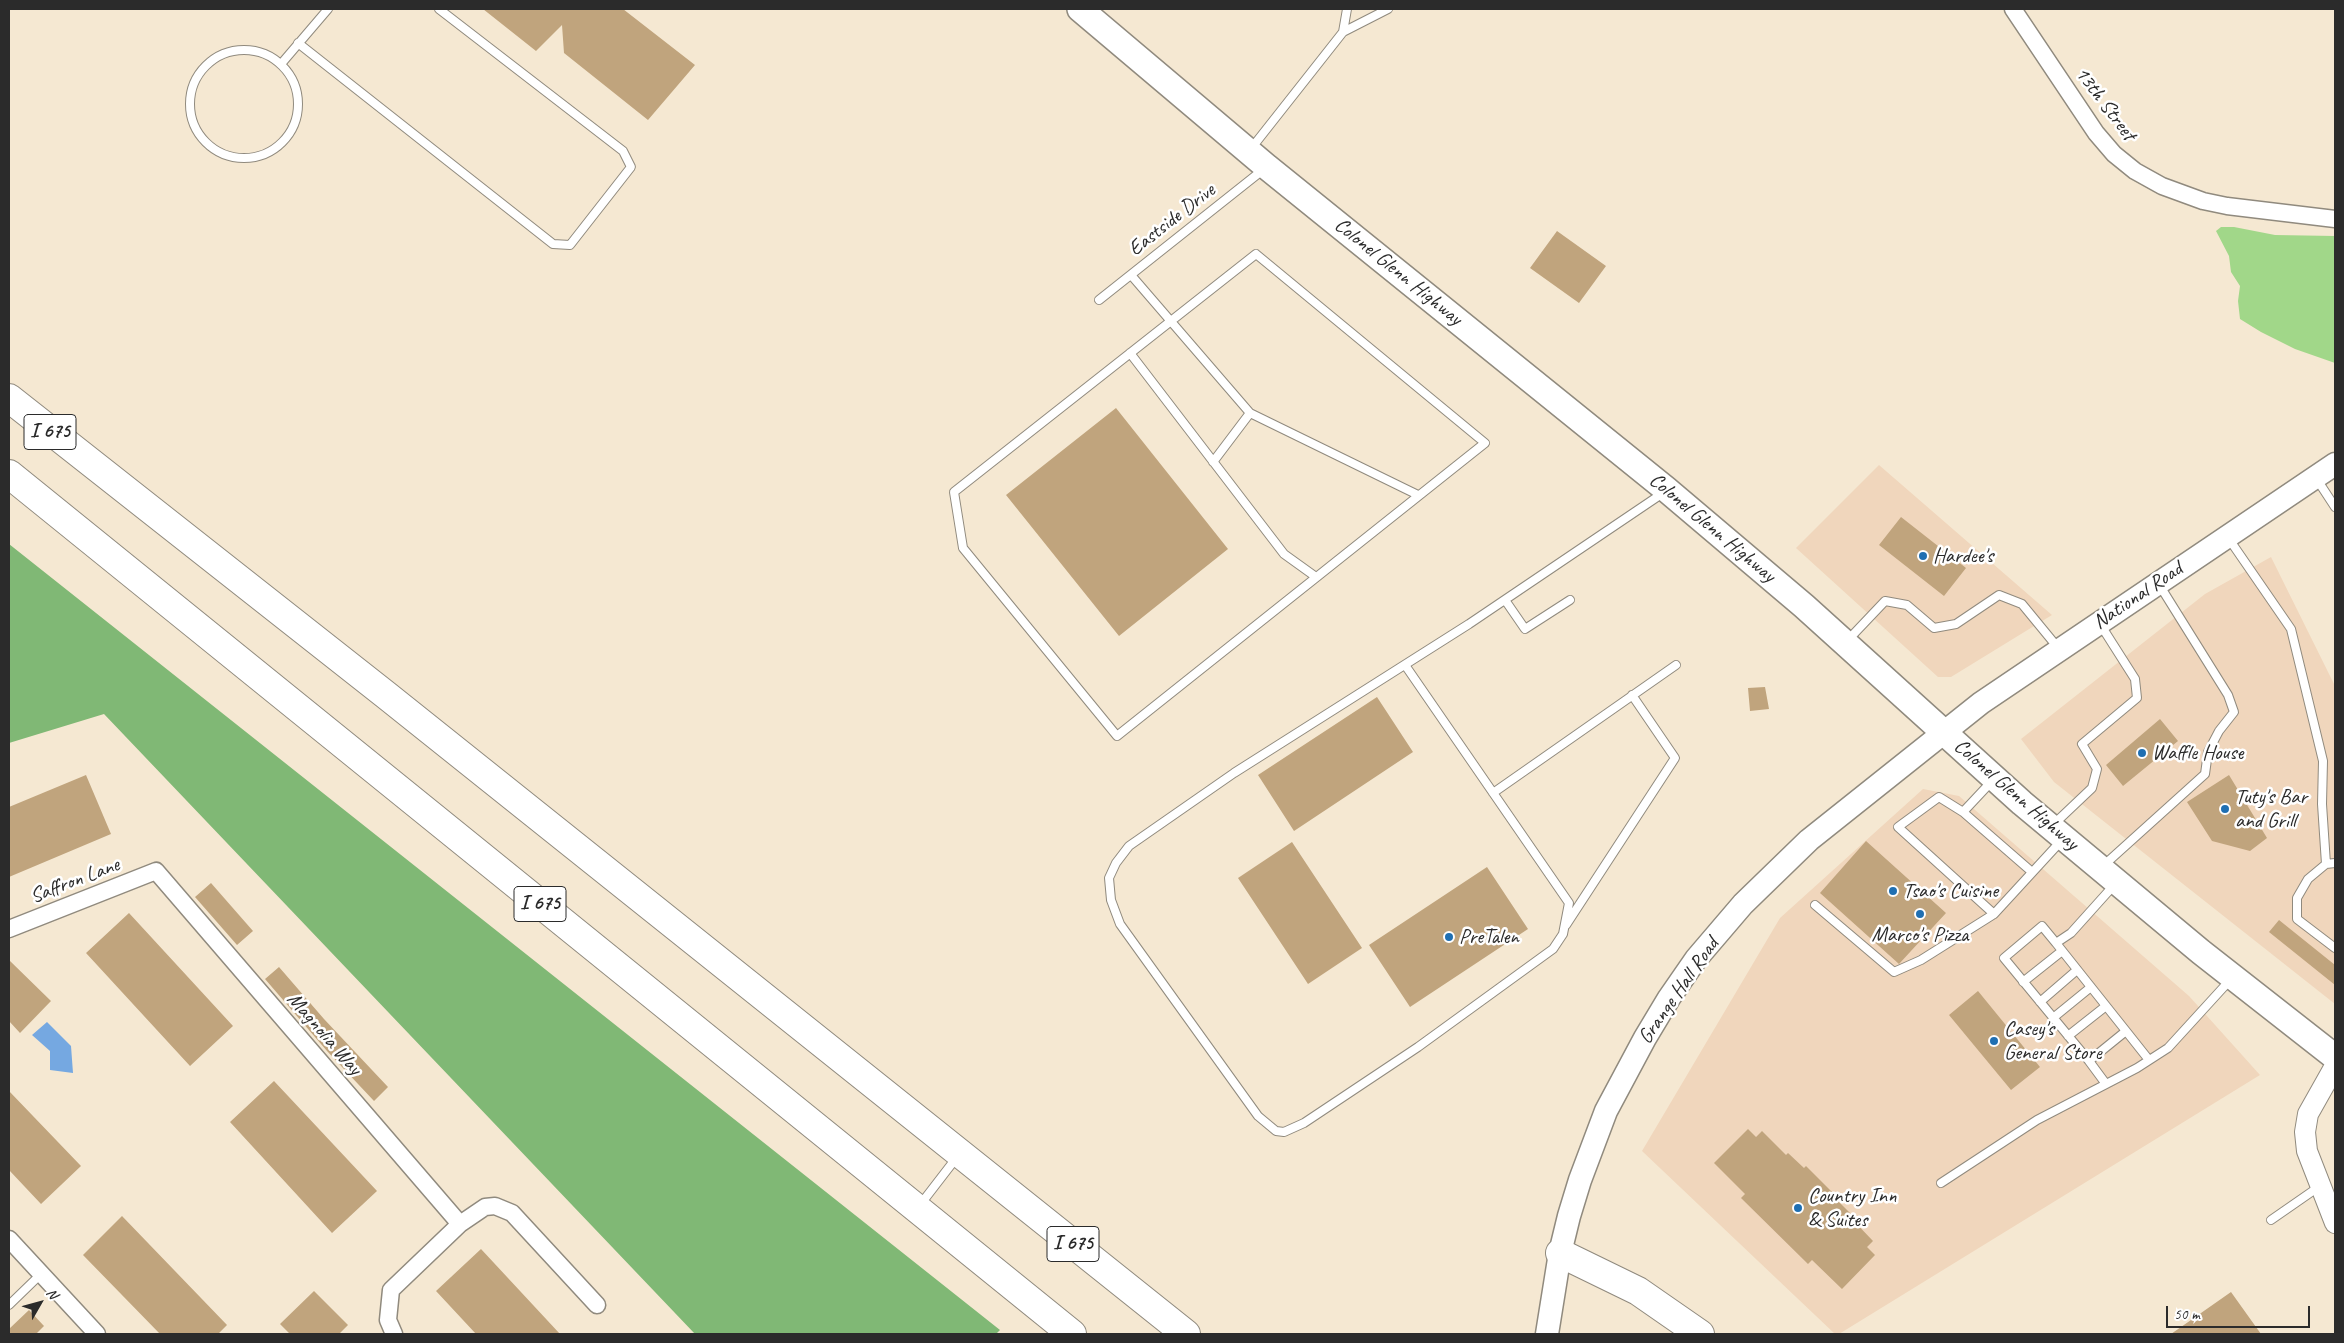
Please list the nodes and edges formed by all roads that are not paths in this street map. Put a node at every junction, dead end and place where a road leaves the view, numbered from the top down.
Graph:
1 (328, 9) edge
2 (439, 9) edge
3 (1080, 9) edge
4 (1347, 9) edge
5 (1388, 9) edge
6 (2014, 9) edge
7 (1343, 32) junction
8 (298, 43) junction
9 (281, 64) junction
10 (1258, 159) junction
11 (2335, 219) edge
12 (1131, 275) junction
13 (1099, 300) dead end
14 (1170, 322) junction
15 (1130, 353) junction
16 (9, 385) edge
17 (9, 398) edge
18 (1250, 413) junction
19 (1213, 462) junction
20 (2335, 464) edge
21 (92, 466) junction
22 (9, 474) edge
23 (2315, 477) junction
24 (1667, 490) junction
25 (1418, 495) junction
26 (2335, 507) edge
27 (2226, 536) junction
28 (1316, 577) junction
29 (2158, 582) junction
30 (1505, 600) junction
31 (1570, 600) dead end
32 (2099, 622) junction
33 (1845, 643) junction
34 (2059, 649) junction
35 (1405, 665) junction
36 (1676, 665) dead end
37 (1632, 695) junction
38 (1943, 732) junction
39 (1995, 778) junction
40 (1493, 793) junction
41 (1963, 812) junction
42 (2057, 832) junction
43 (2335, 863) edge
44 (2326, 864) junction
45 (156, 871) joint
46 (2032, 872) junction
47 (2108, 875) junction
48 (1815, 905) dead end
49 (1994, 914) junction
50 (9, 929) edge
51 (1564, 929) junction
52 (2056, 943) junction
53 (2335, 948) edge
54 (2062, 951) junction
55 (2077, 970) junction
56 (2233, 978) junction
57 (2023, 982) junction
58 (2091, 987) junction
59 (2040, 1002) junction
60 (2106, 1006) junction
61 (2053, 1018) junction
62 (2126, 1032) junction
63 (2068, 1036) junction
64 (2335, 1057) edge
65 (2149, 1060) junction
66 (2089, 1061) junction
67 (2335, 1066) edge
68 (2106, 1084) junction
69 (960, 1153) junction
70 (1942, 1183) dead end
71 (2320, 1186) junction
72 (917, 1209) junction
73 (2271, 1220) dead end
74 (2335, 1223) edge
75 (460, 1224) junction
76 (9, 1239) edge
77 (1560, 1253) junction
78 (41, 1274) junction
79 (9, 1305) edge
80 (597, 1305) dead end
81 (97, 1334) edge
82 (394, 1334) edge
83 (1072, 1334) edge
84 (1186, 1334) edge
85 (1547, 1334) edge
86 (1700, 1334) edge

1 - 8 lane
2 - 8 lane
3 - 10 main road, Colonel Glenn Highway
4 - 7 lane
5 - 7 lane
6 - 11 street, 13th Street
7 - 10 lane, Eastside Drive
8 - 9 lane
9 - 9 lane
10 - 12 lane, Eastside Drive
10 - 24 main road, Colonel Glenn Highway
12 - 13 lane, Eastside Drive
12 - 14 lane
14 - 15 lane
14 - 18 lane
14 - 25 lane
15 - 19 lane
15 - 28 lane
16 - 21 highway
17 - 21 highway, I 675
18 - 19 lane
18 - 25 lane
19 - 28 lane
20 - 23 main road, National Road
21 - 69 highway, I 675
22 - 72 highway, I 675
23 - 26 lane
23 - 27 main road, National Road
24 - 30 lane
24 - 33 main road, Colonel Glenn Highway
25 - 28 lane
27 - 29 main road, National Road
27 - 44 lane
29 - 32 main road, National Road
29 - 47 lane
30 - 31 lane
30 - 35 lane
32 - 34 main road, National Road
32 - 42 lane
33 - 34 lane
33 - 38 main road, Colonel Glenn Highway
34 - 38 main road, National Road
35 - 40 lane
35 - 51 lane
36 - 37 lane
37 - 40 lane
37 - 51 lane
38 - 39 main road, Colonel Glenn Highway
38 - 77 main road, Grange Hall Road
39 - 41 lane
39 - 42 main road, Colonel Glenn Highway
40 - 51 lane
41 - 46 lane
41 - 49 lane
42 - 46 lane
42 - 47 main road, Colonel Glenn Highway
43 - 44 lane
44 - 53 lane
45 - 50 street, Saffron Lane
45 - 75 street, Magnolia Way
46 - 49 lane
47 - 52 lane
47 - 56 main road, Colonel Glenn Highway
48 - 49 lane
52 - 54 lane
52 - 57 lane
54 - 55 lane
54 - 57 lane
55 - 58 lane
55 - 59 lane
56 - 64 main road, Colonel Glenn Highway
56 - 65 lane
57 - 59 lane
58 - 60 lane
58 - 61 lane
59 - 61 lane
60 - 62 lane
60 - 63 lane
61 - 63 lane
62 - 65 lane
62 - 66 lane
63 - 66 lane
65 - 68 lane
66 - 68 lane
67 - 71 street
68 - 70 lane
69 - 72 lane
69 - 84 highway, I 675
71 - 73 lane
71 - 74 street
72 - 83 highway, I 675
75 - 80 street
75 - 82 street
76 - 78 street
77 - 85 main road, Grange Hall Road
77 - 86 highway
78 - 79 lane
78 - 81 street

